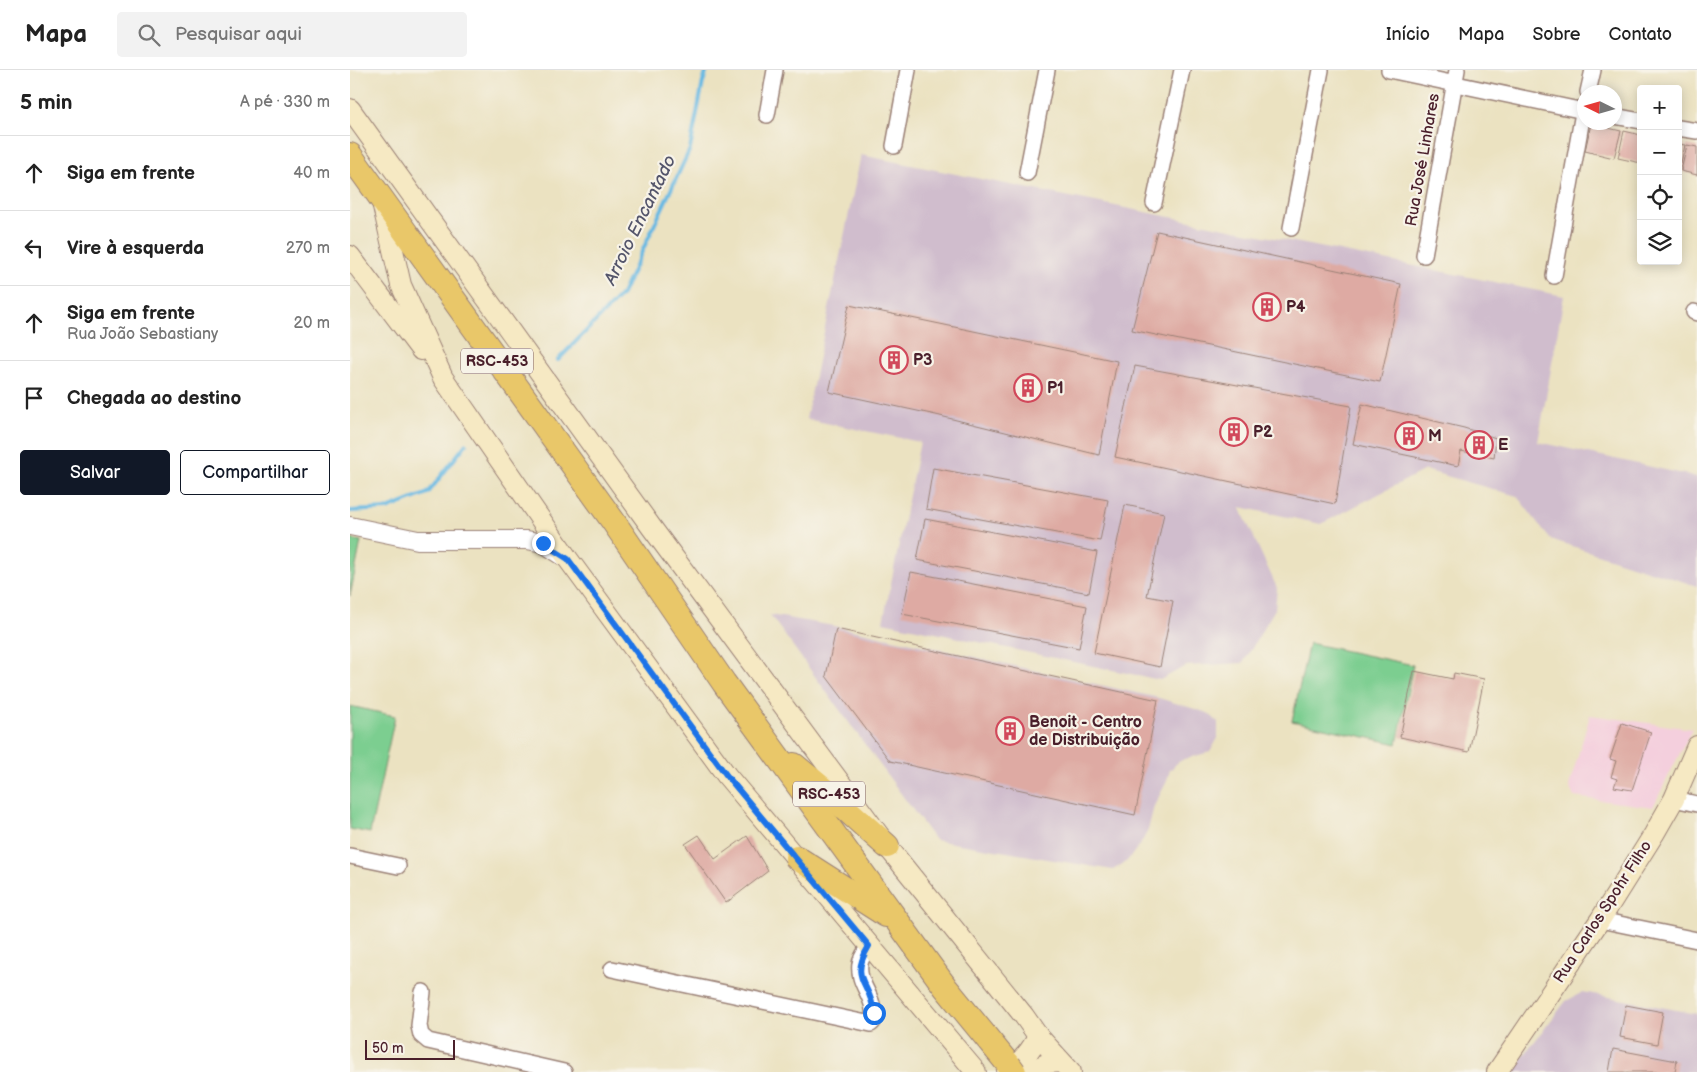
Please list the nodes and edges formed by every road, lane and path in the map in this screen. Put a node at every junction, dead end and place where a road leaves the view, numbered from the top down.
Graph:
1 (775, 70) edge
2 (908, 70) edge
3 (1047, 70) edge
4 (1182, 70) edge
5 (1321, 70) edge
6 (1389, 70) edge
7 (1593, 70) edge
8 (1456, 77) edge
9 (1590, 85) edge
10 (1577, 107) edge
11 (350, 109) edge
12 (766, 114) dead end
13 (1622, 117) edge
14 (1637, 120) edge
15 (1682, 129) edge
16 (1580, 130) edge
17 (1697, 131) edge
18 (894, 146) dead end
19 (350, 155) edge
20 (1027, 173) dead end
21 (382, 200) junction
22 (1154, 203) dead end
23 (1291, 228) dead end
24 (1424, 255) dead end
25 (350, 256) edge
26 (1554, 276) dead end
27 (443, 378) junction
28 (350, 526) edge
29 (568, 559) junction
30 (769, 745) junction
31 (1697, 746) edge
32 (1674, 799) junction
33 (1697, 804) edge
34 (887, 846) junction
35 (350, 856) edge
36 (797, 858) junction
37 (398, 866) dead end
38 (1600, 920) junction
39 (898, 923) junction
40 (1697, 940) edge
41 (869, 946) junction
42 (612, 969) dead end
43 (423, 992) dead end
44 (1038, 1036) junction
45 (1066, 1067) edge
46 (1015, 1070) edge
47 (564, 1072) edge
48 (976, 1072) edge
49 (1497, 1072) edge

1 - 12 street
2 - 18 street
3 - 20 street
4 - 22 street
5 - 23 street
6 - 8 street
7 - 9 street
8 - 10 street
8 - 24 street, Rua José Linhares
11 - 34 main road
13 - 14 street
15 - 17 street
16 - 26 street
19 - 21 highway, RSC-453
21 - 27 main road
21 - 30 highway, RSC-453
25 - 27 main road
27 - 29 main road
28 - 29 street
29 - 36 main road
30 - 34 highway, RSC-453
30 - 39 highway, RSC-453
31 - 32 main road, Rua Carlos Spohr Filho
32 - 33 street
32 - 38 main road, Rua Carlos Spohr Filho
34 - 44 main road
35 - 37 street
36 - 39 highway
36 - 41 main road
38 - 40 street
38 - 49 main road, Rua Carlos Spohr Filho
39 - 46 highway, RSC-453
41 - 42 street
41 - 48 main road
43 - 47 street
44 - 45 main road
44 - 46 main road
45 - 46 main road

